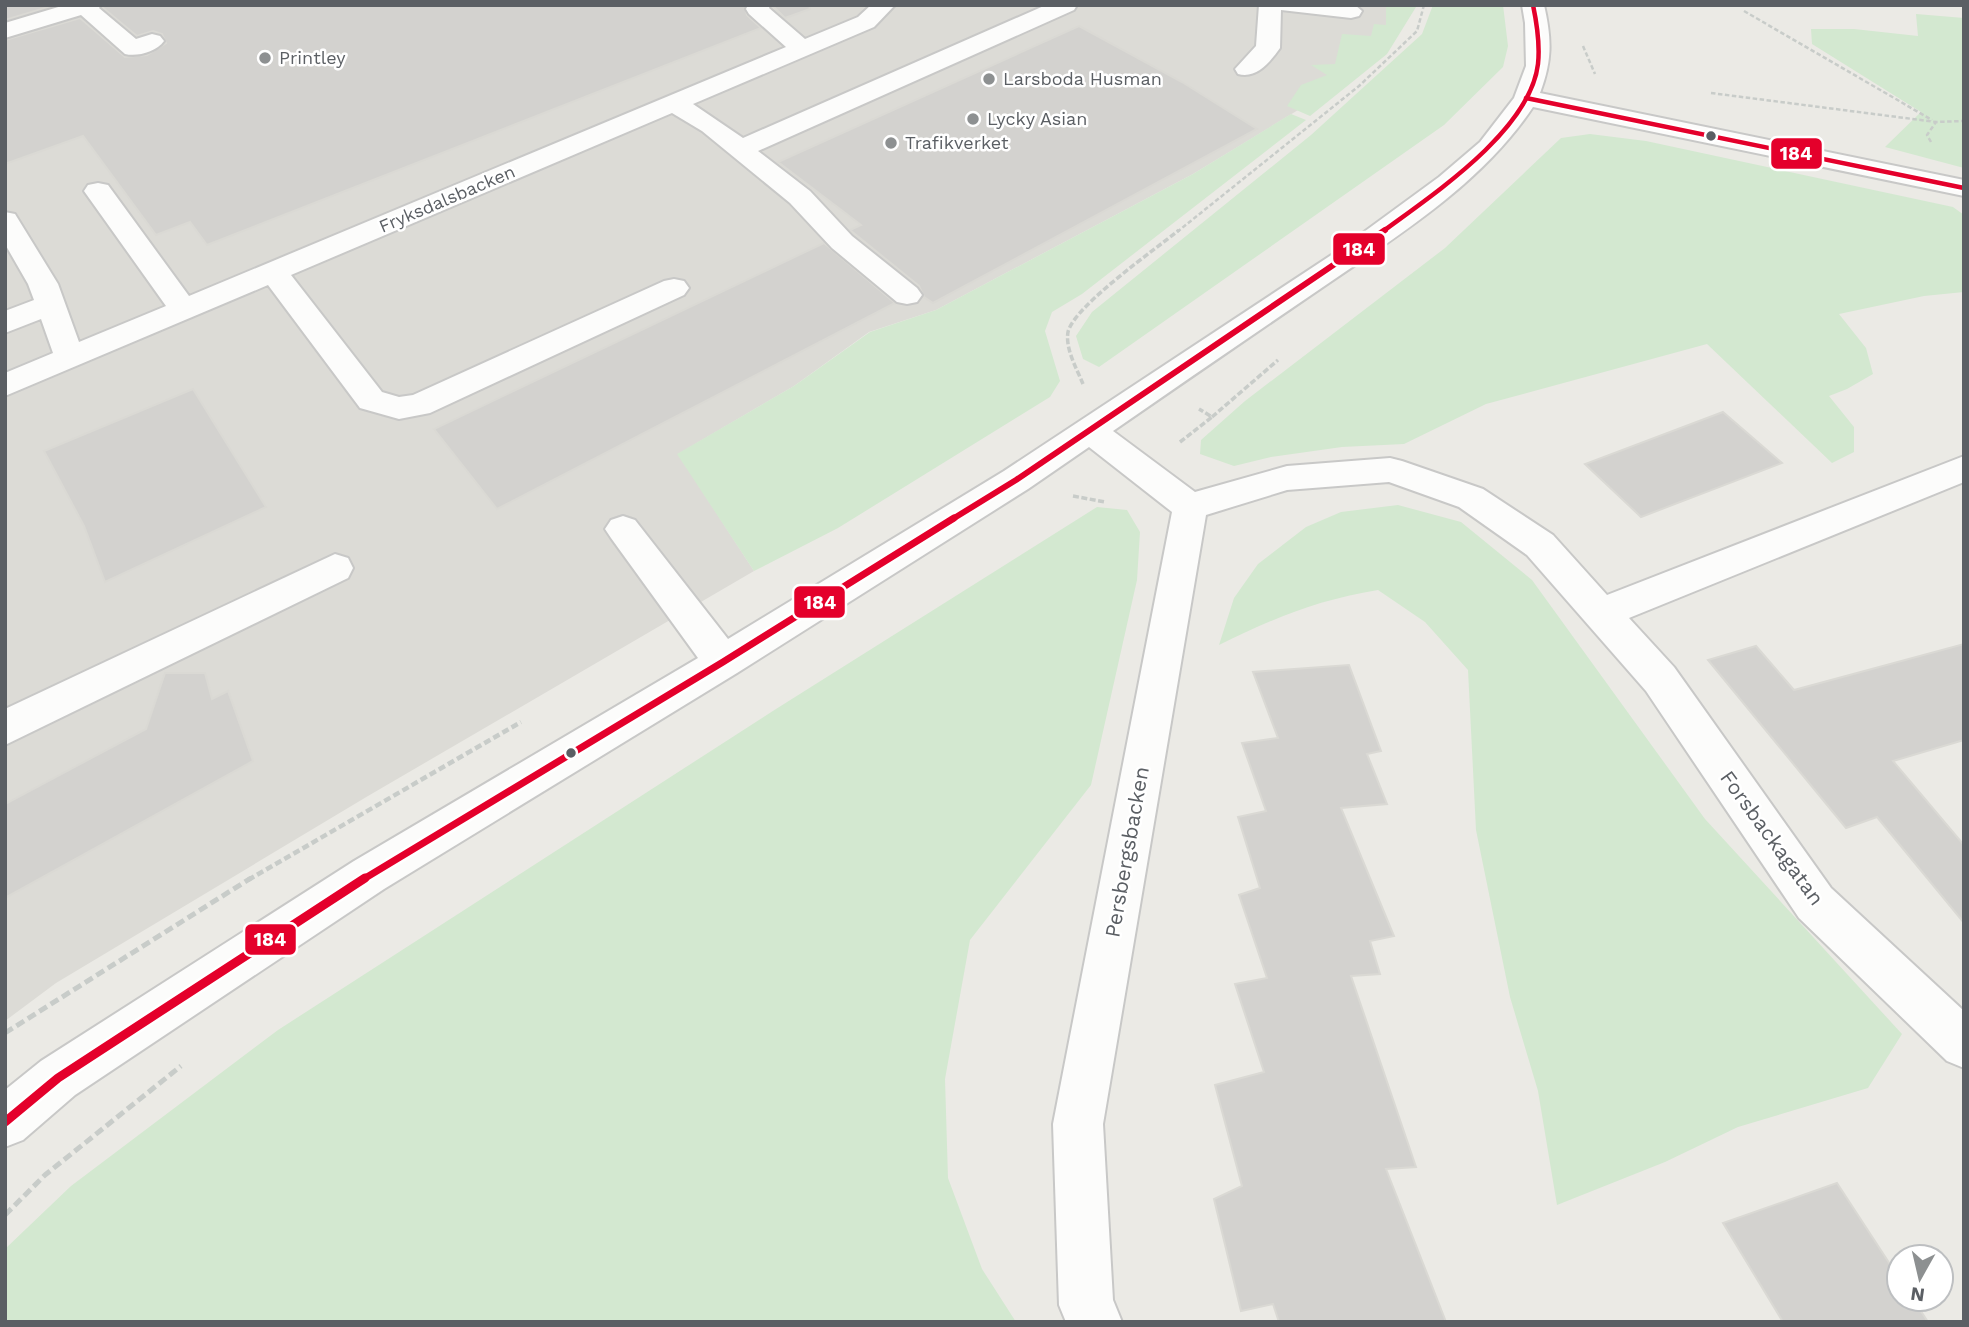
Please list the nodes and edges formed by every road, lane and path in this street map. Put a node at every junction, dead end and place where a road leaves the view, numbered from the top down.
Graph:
1 (759, 5) edge
2 (884, 5) edge
3 (1066, 5) edge
4 (1270, 5) edge
5 (1288, 5) edge
6 (1424, 5) edge
7 (87, 6) edge
8 (1351, 11) dead end
9 (1744, 11) dead end
10 (1535, 14) edge
11 (5, 31) edge
12 (1579, 38) dead end
13 (152, 41) dead end
14 (802, 49) junction
15 (1247, 69) dead end
16 (1598, 81) dead end
17 (1526, 99) junction
18 (674, 103) junction
19 (1964, 121) edge
20 (1936, 122) junction
21 (1932, 146) dead end
22 (740, 149) junction
23 (1964, 188) edge
24 (98, 191) dead end
25 (5, 220) edge
26 (274, 273) junction
27 (674, 288) dead end
28 (907, 295) dead end
29 (50, 304) junction
30 (184, 310) junction
31 (5, 324) edge
32 (70, 358) junction
33 (5, 385) edge
34 (1083, 385) dead end
35 (1090, 430) junction
36 (1964, 468) edge
37 (1063, 499) dead end
38 (1107, 503) dead end
39 (1190, 507) junction
40 (623, 529) dead end
41 (335, 568) dead end
42 (1602, 613) junction
43 (723, 662) junction
44 (5, 728) edge
45 (1964, 1044) edge
46 (5, 1122) edge
47 (1095, 1322) edge

1 - 14 street
2 - 14 street, Fryksdalsbacken
3 - 22 street
4 - 15 street
5 - 8 street
6 - 34 path
7 - 11 street
7 - 13 street
9 - 20 path
10 - 17 street
12 - 16 path
14 - 18 street, Fryksdalsbacken
17 - 23 street
17 - 35 street
18 - 22 street
18 - 26 street, Fryksdalsbacken
19 - 20 path
20 - 21 path
22 - 28 street
24 - 30 street
25 - 29 street
26 - 27 street
26 - 30 street, Fryksdalsbacken
29 - 31 street
29 - 32 street
30 - 32 street, Fryksdalsbacken
32 - 33 street, Fryksdalsbacken
35 - 39 street
35 - 43 street
36 - 42 street
37 - 38 path
39 - 42 street, Forsbackagatan
39 - 47 street, Persbergsbacken
40 - 43 street
41 - 44 street
42 - 45 street, Forsbackagatan
43 - 46 street

